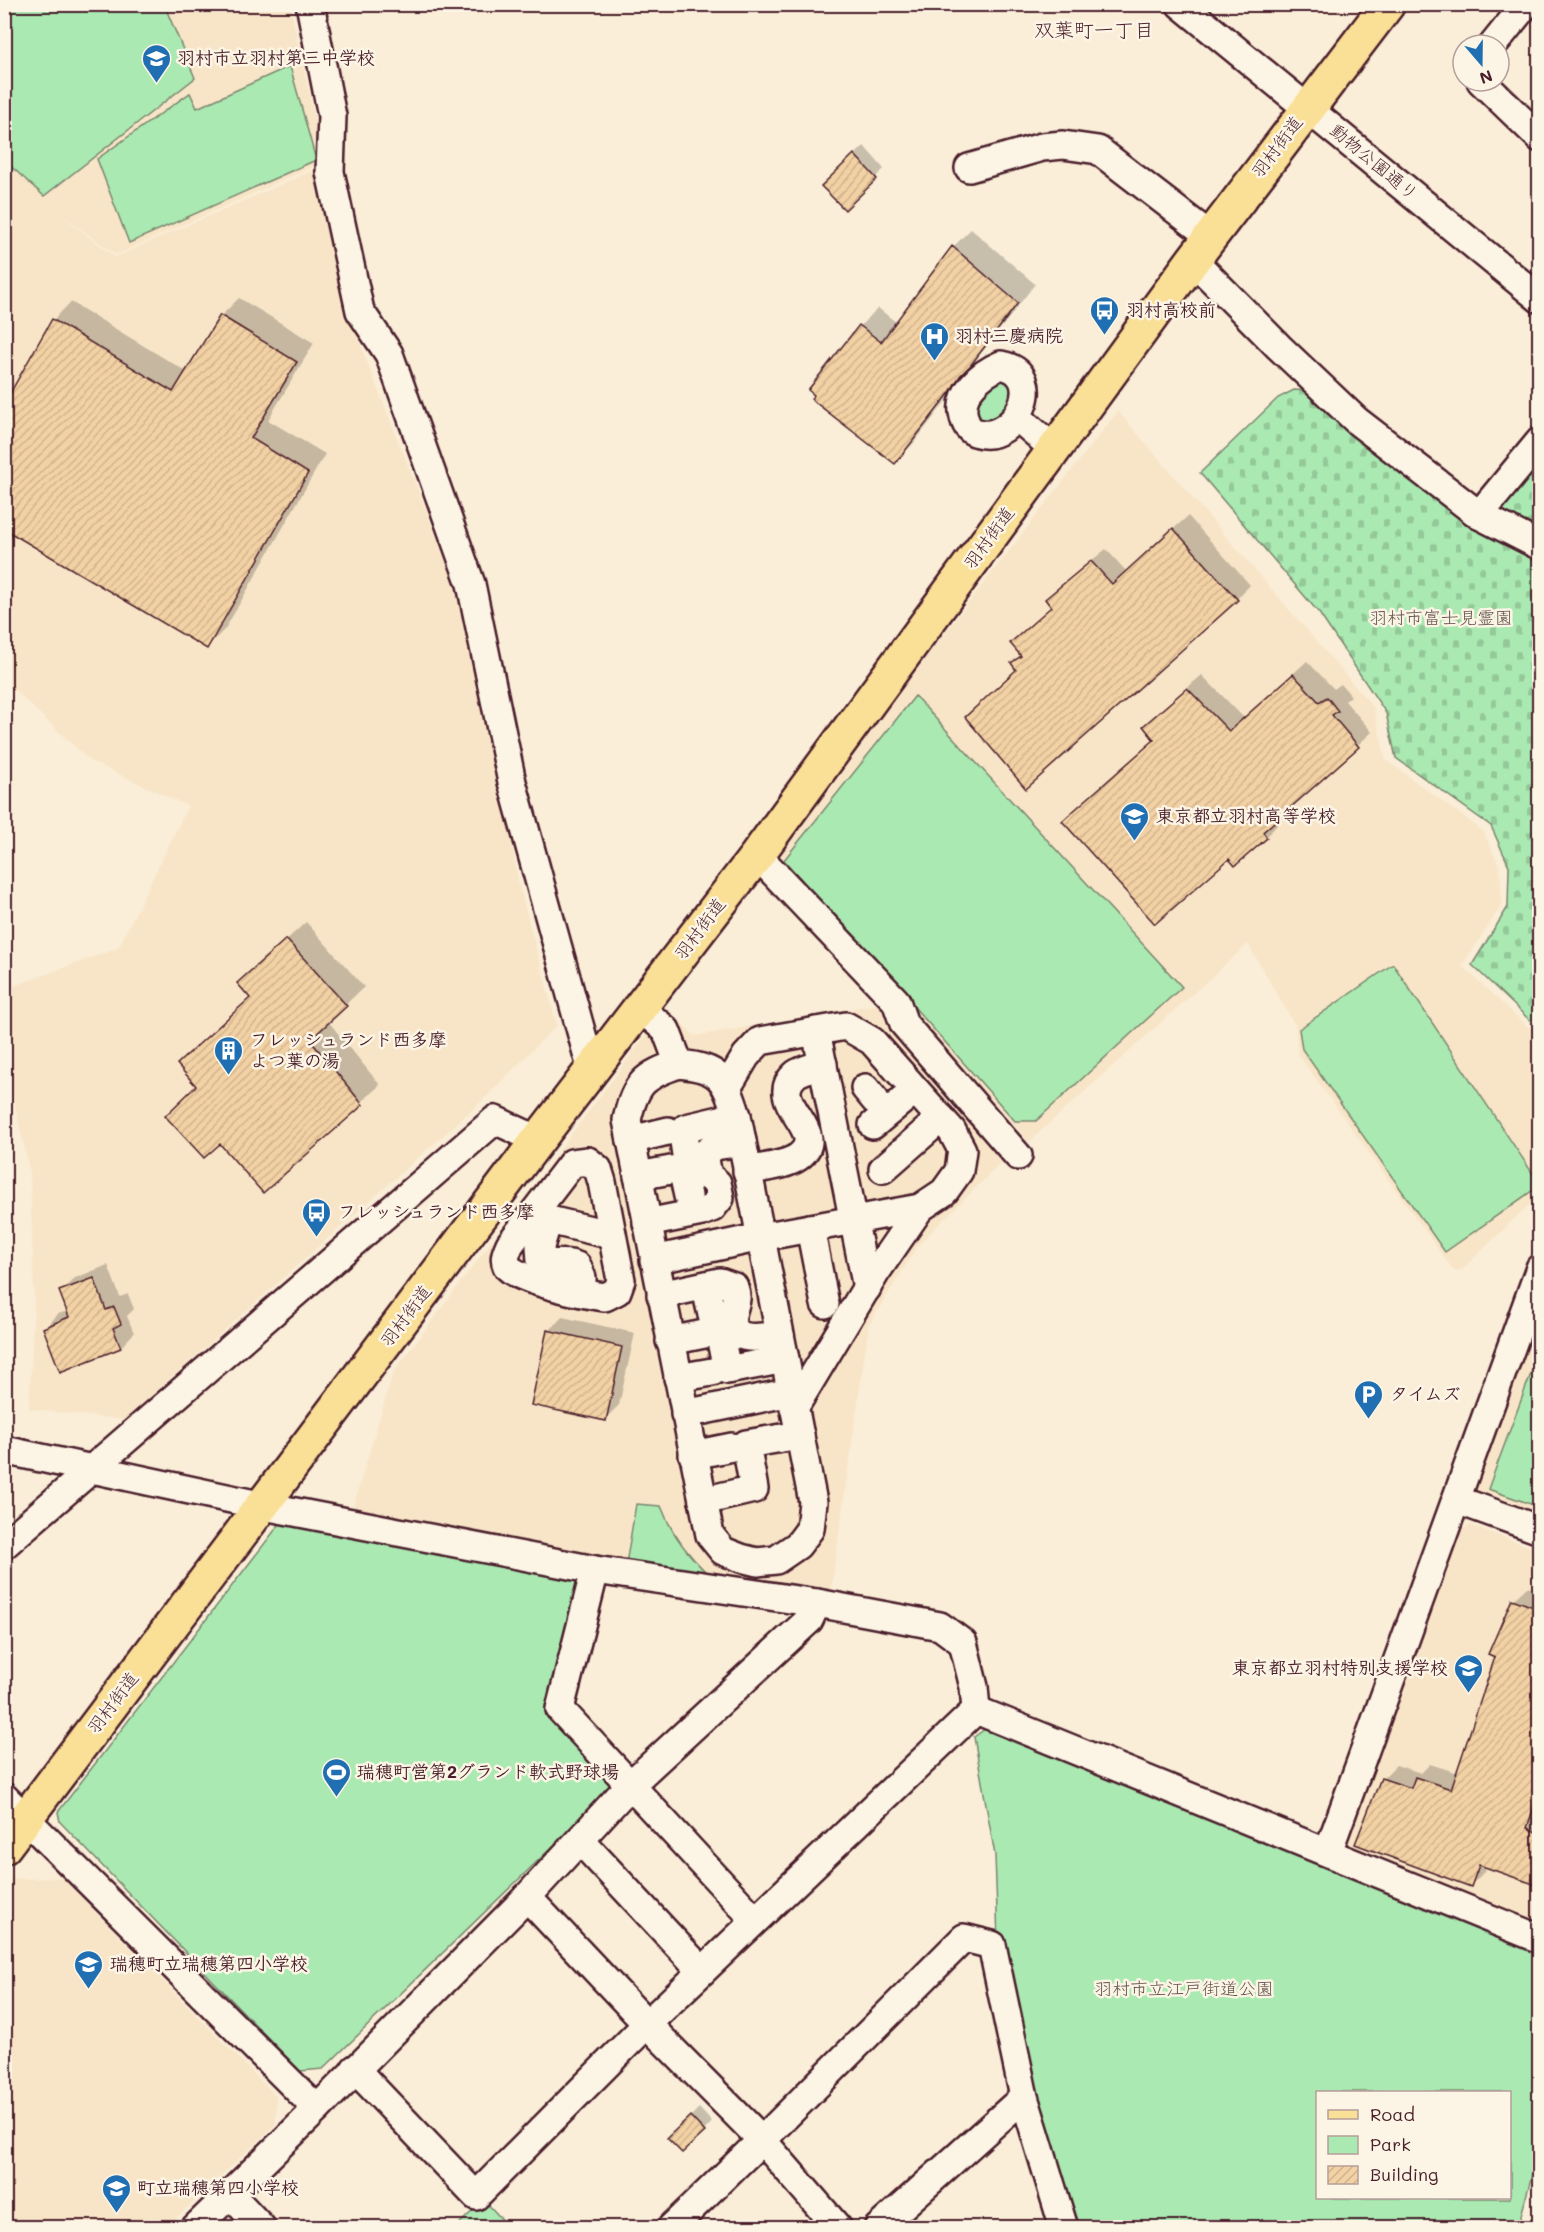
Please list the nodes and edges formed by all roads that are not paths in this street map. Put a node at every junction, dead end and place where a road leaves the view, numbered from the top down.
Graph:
1 (310, 4) edge
2 (1180, 4) edge
3 (1388, 4) edge
4 (1526, 4) edge
5 (1503, 33) edge
6 (1493, 93) edge
7 (1307, 107) junction
8 (1539, 138) edge
9 (969, 168) dead end
10 (1201, 248) junction
11 (1539, 299) edge
12 (1017, 417) dead end
13 (1539, 441) edge
14 (1054, 449) junction
15 (1479, 515) junction
16 (1539, 546) edge
17 (757, 855) junction
18 (640, 1008) junction
19 (816, 1030) junction
20 (679, 1064) junction
21 (823, 1064) junction
22 (592, 1071) junction
23 (909, 1083) junction
24 (728, 1086) junction
25 (736, 1116) junction
26 (941, 1118) junction
27 (668, 1131) dead end
28 (538, 1140) junction
29 (631, 1140) junction
30 (742, 1142) junction
31 (1018, 1156) dead end
32 (747, 1171) junction
33 (692, 1190) dead end
34 (642, 1199) junction
35 (606, 1200) junction
36 (920, 1208) junction
37 (539, 1218) junction
38 (854, 1220) junction
39 (810, 1228) junction
40 (612, 1235) junction
41 (761, 1237) junction
42 (699, 1250) junction
43 (654, 1260) junction
44 (1539, 1268) edge
45 (829, 1286) dead end
46 (867, 1288) junction
47 (713, 1301) junction
48 (663, 1303) junction
49 (670, 1341) junction
50 (782, 1347) junction
51 (712, 1371) dead end
52 (678, 1378) junction
53 (793, 1400) junction
54 (685, 1414) junction
55 (800, 1435) junction
56 (732, 1447) dead end
57 (4, 1450) edge
58 (693, 1455) junction
59 (91, 1468) junction
60 (1457, 1500) junction
61 (703, 1501) junction
62 (264, 1506) junction
63 (1539, 1530) edge
64 (4, 1545) edge
65 (595, 1570) junction
66 (817, 1603) junction
67 (976, 1710) junction
68 (630, 1785) junction
69 (15, 1808) edge
70 (580, 1840) junction
71 (4, 1847) edge
72 (1328, 1852) junction
73 (527, 1897) junction
74 (755, 1920) junction
75 (1539, 1939) edge
76 (702, 1971) junction
77 (647, 2024) junction
78 (355, 2069) junction
79 (1024, 2097) junction
80 (317, 2109) junction
81 (762, 2140) junction
82 (230, 2194) junction
83 (195, 2228) edge
84 (262, 2228) edge
85 (672, 2228) edge
86 (838, 2228) edge
87 (878, 2228) edge
88 (1064, 2228) edge

1 - 22 street
2 - 7 street, 動物公園通り
3 - 7 main road, 羽村街道
4 - 5 street
6 - 8 street
7 - 10 main road, 羽村街道
7 - 11 street, 動物公園通り
9 - 10 street
10 - 14 main road, 羽村街道
10 - 15 street
12 - 14 street
13 - 15 street
14 - 17 main road, 羽村街道
15 - 16 street
17 - 18 main road, 羽村街道
17 - 31 street
18 - 20 street
18 - 22 main road, 羽村街道
19 - 21 street
19 - 23 street
19 - 24 street
20 - 24 street
20 - 29 street
21 - 32 street
21 - 38 street
22 - 28 main road, 羽村街道
23 - 26 street
23 - 26 street
24 - 25 street
25 - 30 street
25 - 34 street
26 - 36 street
27 - 29 street
28 - 59 street
28 - 62 main road, 羽村街道
29 - 34 street
30 - 32 street
30 - 34 street
32 - 41 street
33 - 34 street
34 - 35 street
34 - 43 street
35 - 37 street
35 - 40 street
36 - 38 street
36 - 46 street
37 - 40 street
37 - 40 street
38 - 39 street
38 - 46 street
39 - 41 street
39 - 45 street
41 - 42 street
41 - 50 street
42 - 43 street
42 - 47 street
43 - 48 street
44 - 60 street
46 - 53 street
47 - 48 street
47 - 50 street
48 - 49 street
49 - 50 street
49 - 52 street
50 - 53 street
51 - 52 street
52 - 54 street
53 - 54 street
53 - 55 street
54 - 58 street
55 - 61 street
55 - 61 street
56 - 58 street
57 - 59 street
58 - 61 street
59 - 62 street
59 - 64 street
60 - 63 street
60 - 72 street
62 - 65 street
62 - 69 main road, 羽村街道
65 - 66 street
65 - 68 street
66 - 67 street
66 - 68 street
67 - 72 street
67 - 74 street
68 - 70 street
68 - 74 street
69 - 71 main road, 羽村街道
69 - 80 street
70 - 73 street
70 - 76 street
72 - 75 street
73 - 77 street
73 - 78 street
74 - 76 street
76 - 77 street
77 - 78 street
77 - 81 street
78 - 80 street
79 - 81 street
79 - 87 street
79 - 88 street
80 - 82 street
81 - 85 street
81 - 86 street
82 - 83 street
82 - 84 street

